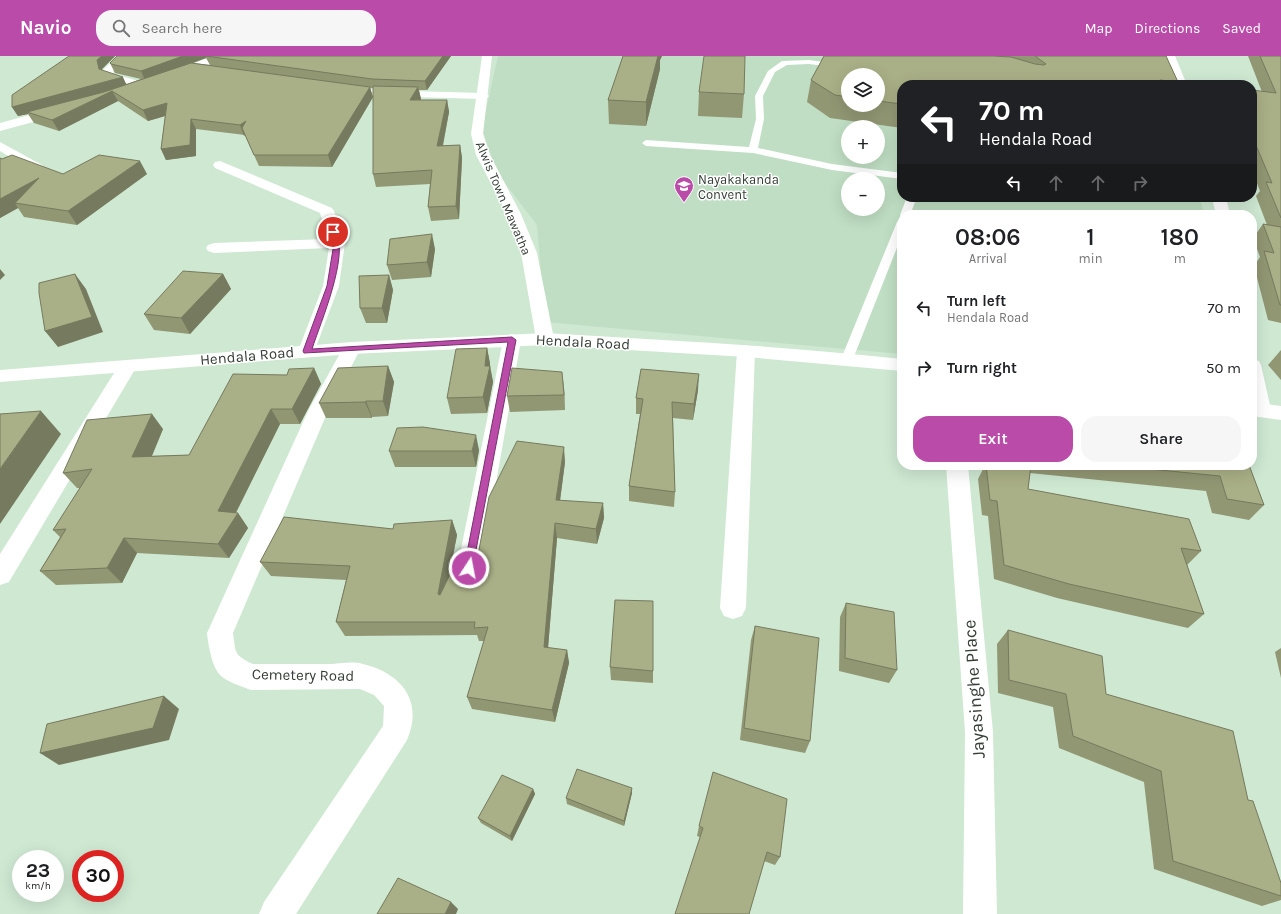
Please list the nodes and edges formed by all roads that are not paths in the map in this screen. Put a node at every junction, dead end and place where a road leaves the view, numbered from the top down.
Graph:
1 (123, 56) edge
2 (221, 56) edge
3 (487, 56) edge
4 (777, 56) edge
5 (1170, 56) edge
6 (785, 63) junction
7 (848, 67) edge
8 (195, 68) junction
9 (218, 71) edge
10 (167, 78) edge
11 (1179, 80) edge
12 (327, 86) edge
13 (124, 92) edge
14 (483, 96) junction
15 (73, 108) edge
16 (0, 126) edge
17 (646, 143) dead end
18 (0, 146) edge
19 (753, 150) junction
20 (220, 165) dead end
21 (37, 168) edge
22 (897, 175) edge
23 (897, 234) edge
24 (337, 243) junction
25 (214, 248) dead end
26 (545, 339) junction
27 (512, 340) junction
28 (352, 348) junction
29 (307, 351) junction
30 (746, 352) junction
31 (847, 359) junction
32 (897, 364) edge
33 (128, 366) junction
34 (0, 376) edge
35 (1257, 410) edge
36 (1281, 413) edge
37 (957, 470) edge
38 (469, 568) edge
39 (0, 575) edge
40 (733, 608) dead end
41 (276, 914) edge
42 (980, 914) edge

1 - 13 street
2 - 8 street
3 - 14 street, Alwis Town Mawatha
4 - 6 lane
5 - 11 street
6 - 7 lane
6 - 19 lane
8 - 9 street
8 - 10 street
12 - 14 street
14 - 26 street, Alwis Town Mawatha
15 - 16 street
17 - 19 lane
18 - 21 street
19 - 22 lane
20 - 24 street
23 - 31 lane
24 - 25 street
24 - 29 street
26 - 27 street, Hendala Road
26 - 30 street, Hendala Road
27 - 28 street, Hendala Road
27 - 38 street
28 - 29 street, Hendala Road
28 - 41 street, Cemetery Road
29 - 33 street, Hendala Road
30 - 31 street, Hendala Road
30 - 40 street
31 - 32 street, Hendala Road
33 - 34 street, Hendala Road
33 - 39 street
35 - 36 street
37 - 42 street, Jayasinghe Place

